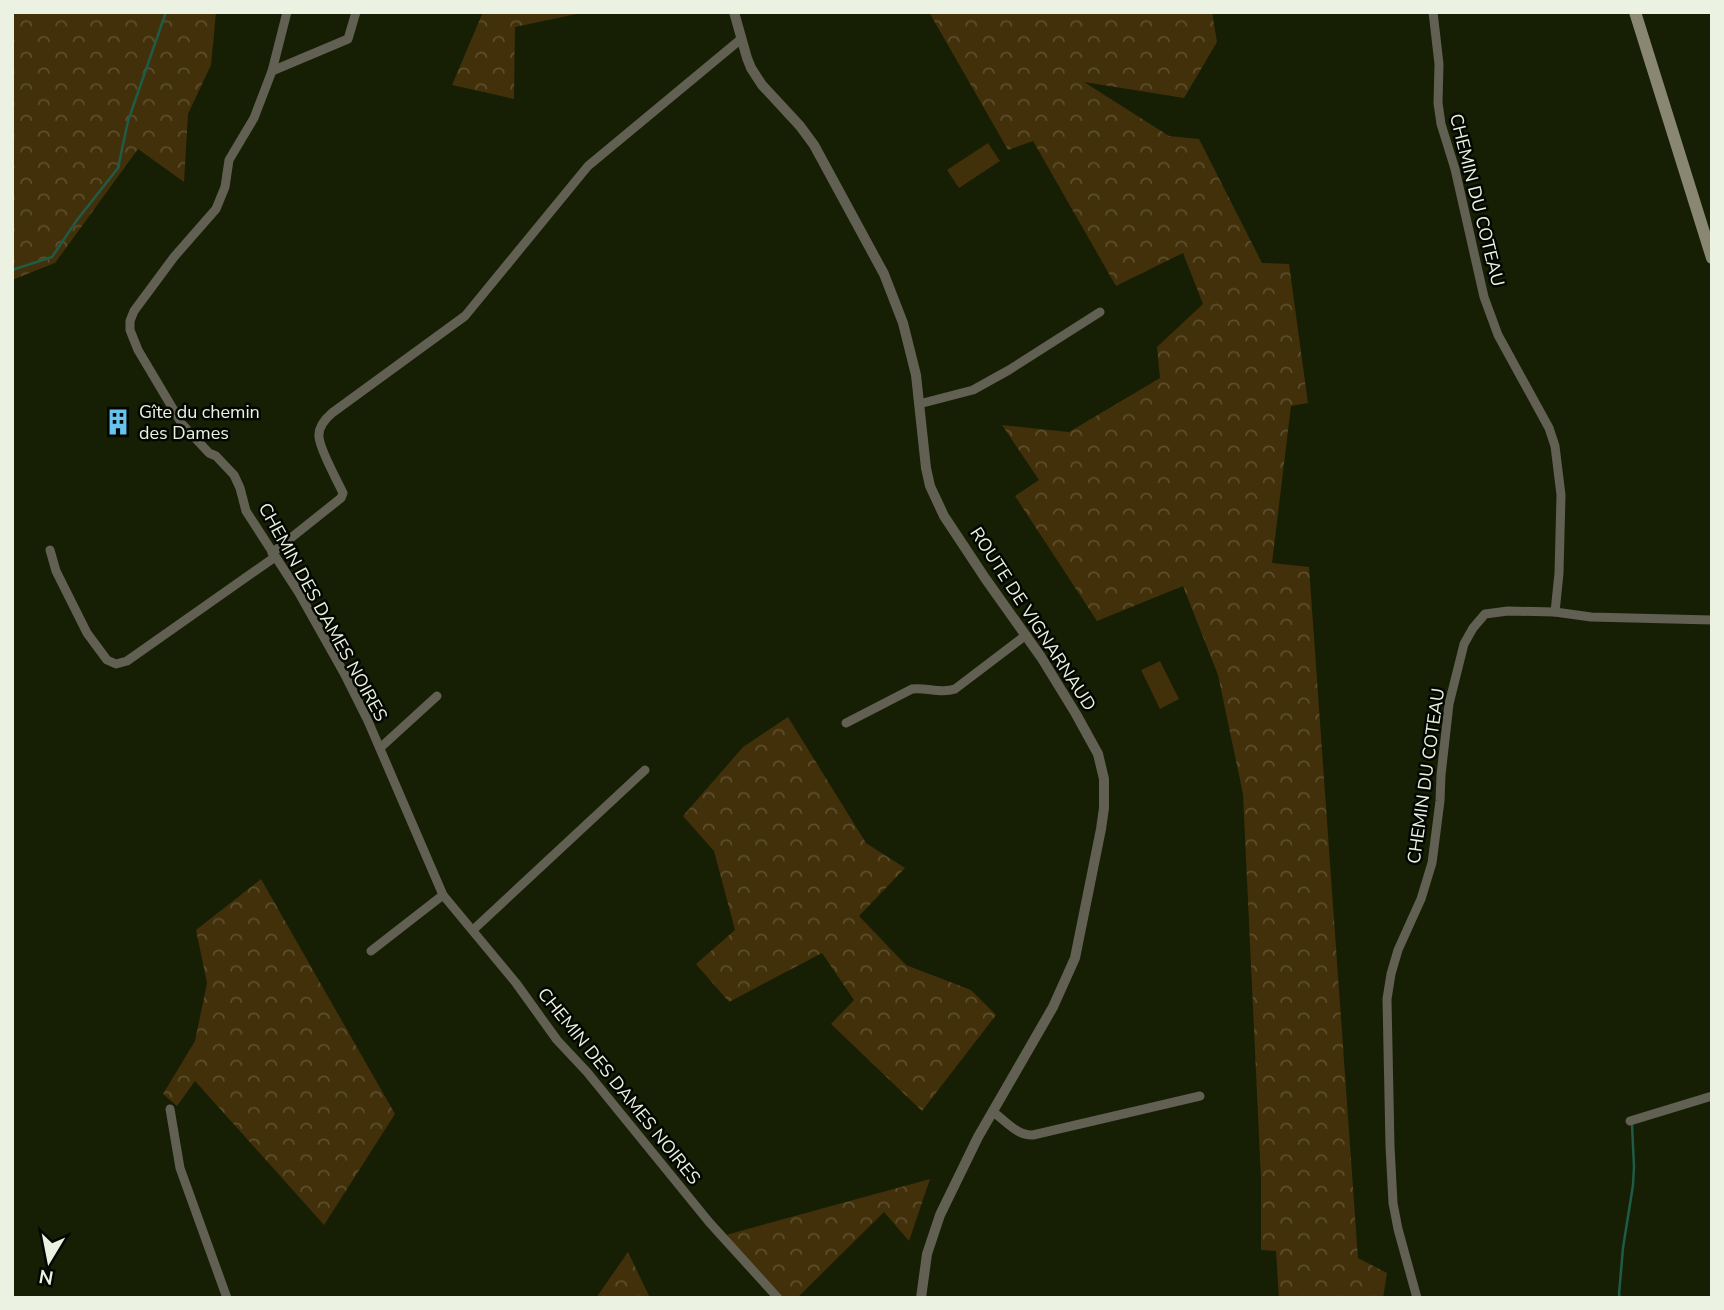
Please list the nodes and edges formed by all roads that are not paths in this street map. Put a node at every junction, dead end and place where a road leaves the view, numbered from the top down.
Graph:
1 (287, 12) edge
2 (356, 12) edge
3 (734, 12) edge
4 (1433, 12) edge
5 (1635, 12) edge
6 (741, 39) junction
7 (272, 71) junction
8 (1712, 258) edge
9 (1100, 312) dead end
10 (919, 404) junction
11 (50, 550) dead end
12 (274, 555) junction
13 (1555, 612) junction
14 (1712, 620) edge
15 (1026, 635) junction
16 (437, 696) dead end
17 (846, 723) dead end
18 (380, 748) junction
19 (645, 770) dead end
20 (443, 895) junction
21 (473, 930) junction
22 (371, 951) dead end
23 (1200, 1096) dead end
24 (1712, 1096) edge
25 (170, 1109) dead end
26 (993, 1112) junction
27 (1630, 1121) dead end
28 (227, 1298) edge
29 (778, 1298) edge
30 (921, 1298) edge
31 (1417, 1298) edge

1 - 7 street, CHEMIN DES DAMES NOIRES
2 - 7 street
3 - 6 street, ROUTE DE VIGNARNAUD
4 - 13 street, CHEMIN DU COTEAU
5 - 8 main road
6 - 10 street, ROUTE DE VIGNARNAUD
6 - 12 street
7 - 12 street, CHEMIN DES DAMES NOIRES
9 - 10 street
10 - 15 street, ROUTE DE VIGNARNAUD
11 - 12 street
12 - 18 street, CHEMIN DES DAMES NOIRES
13 - 14 street
13 - 31 street, CHEMIN DU COTEAU
15 - 17 street
15 - 26 street, ROUTE DE VIGNARNAUD
16 - 18 street
18 - 20 street, CHEMIN DES DAMES NOIRES
19 - 21 street
20 - 21 street, CHEMIN DES DAMES NOIRES
20 - 22 street
21 - 29 street, CHEMIN DES DAMES NOIRES
23 - 26 street
24 - 27 street
25 - 28 street
26 - 30 street, ROUTE DE VIGNARNAUD

